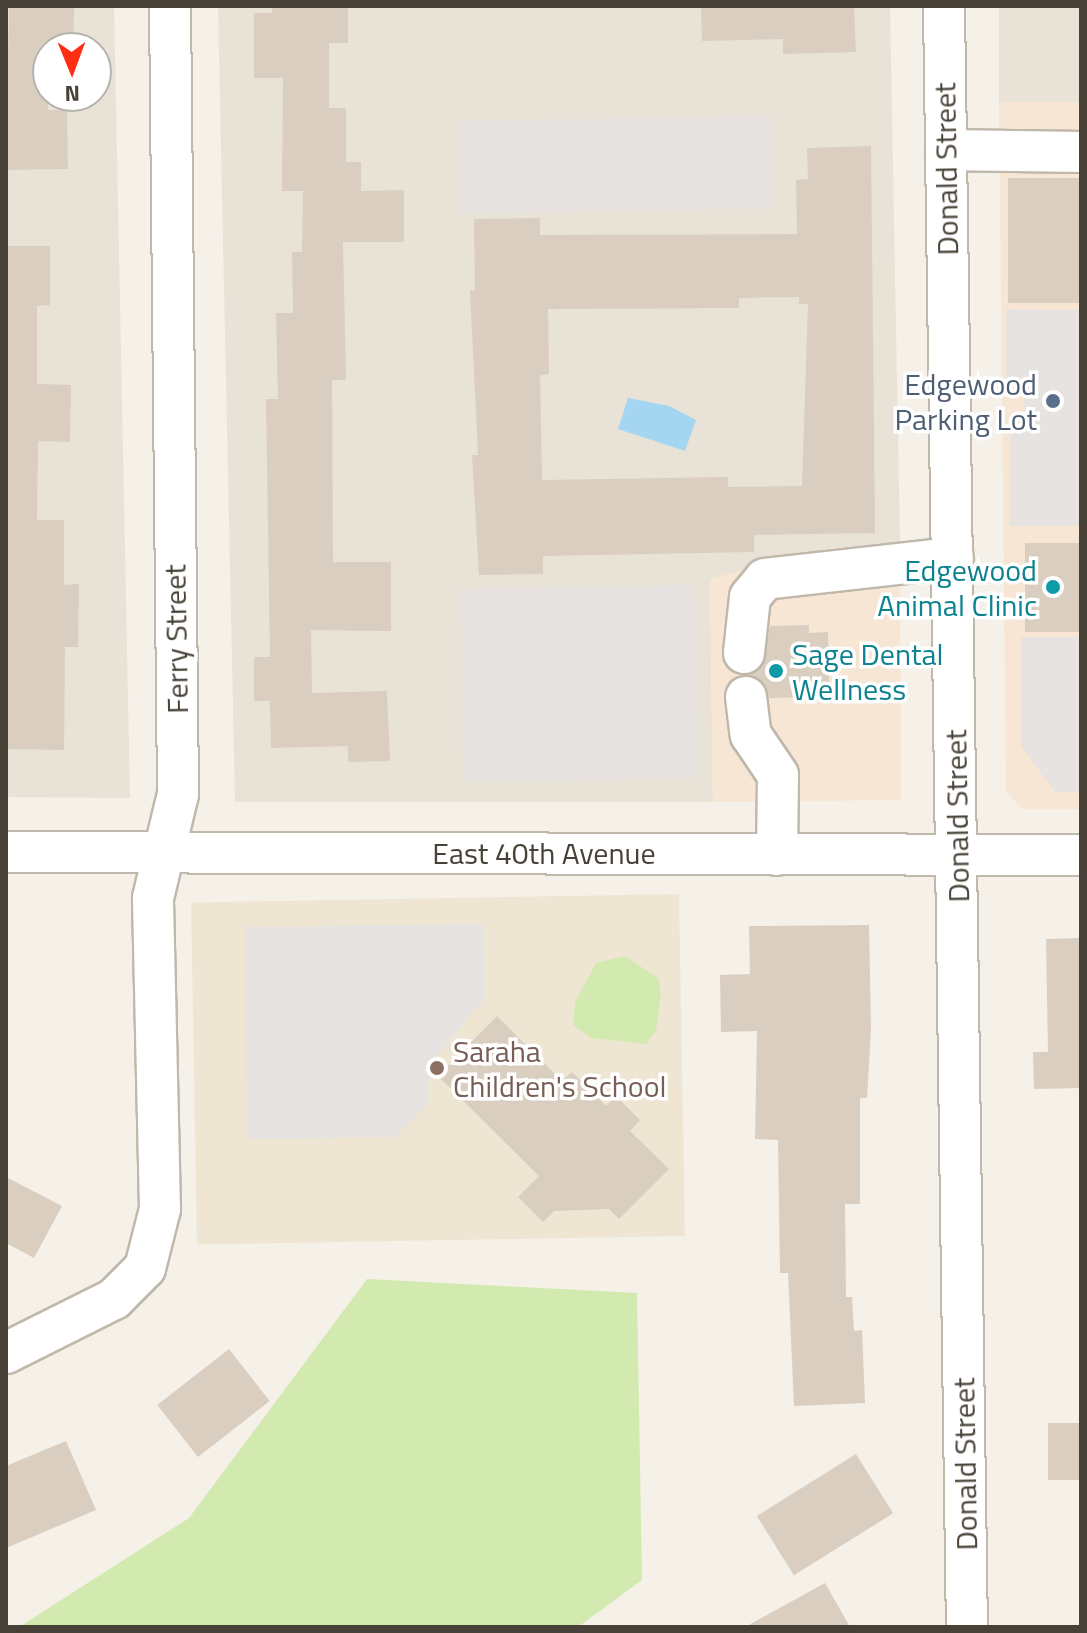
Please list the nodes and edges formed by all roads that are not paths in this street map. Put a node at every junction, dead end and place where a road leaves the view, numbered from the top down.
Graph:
1 (170, 6) edge
2 (944, 6) edge
3 (946, 150) junction
4 (1081, 152) edge
5 (953, 558) junction
6 (744, 653) dead end
7 (746, 697) dead end
8 (6, 852) edge
9 (165, 853) junction
10 (777, 855) junction
11 (1081, 855) edge
12 (957, 857) junction
13 (6, 1353) edge
14 (967, 1627) edge

1 - 9 street, Ferry Street
2 - 3 street, Donald Street
3 - 4 street
3 - 5 street, Donald Street
5 - 6 street
5 - 12 street, Donald Street
7 - 10 street
8 - 9 street, East 40th Avenue
9 - 10 street, East 40th Avenue
9 - 13 street, Ferry Street
10 - 12 street, East 40th Avenue
11 - 12 street, East 40th Avenue
12 - 14 street, Donald Street

